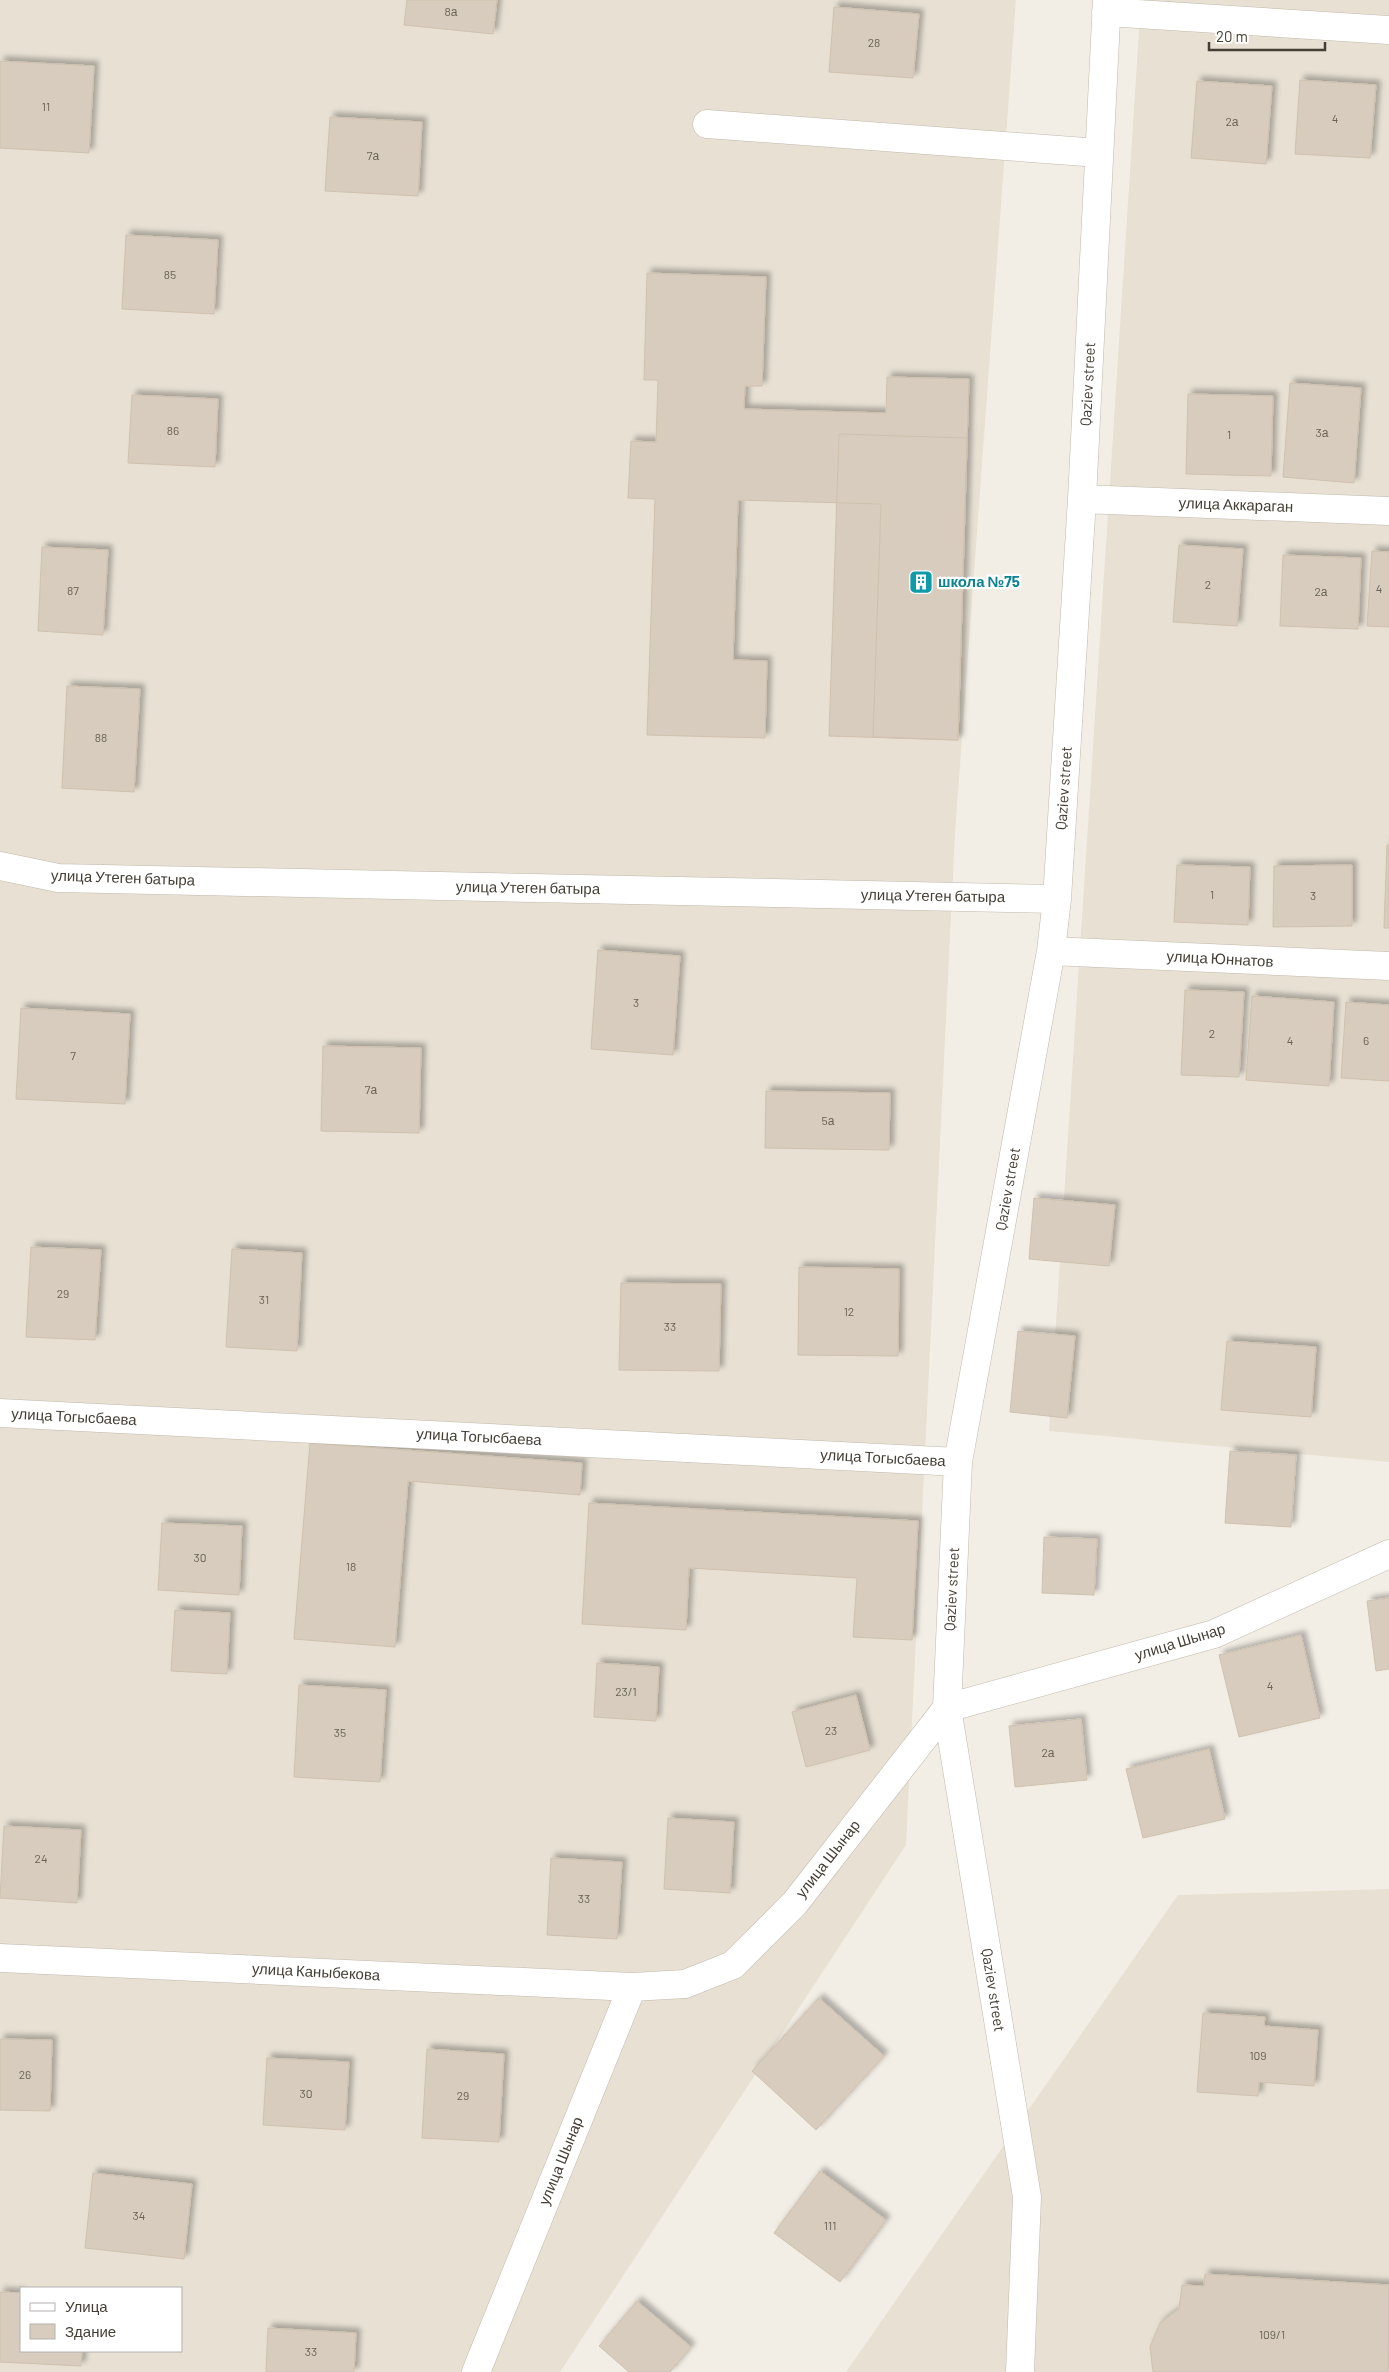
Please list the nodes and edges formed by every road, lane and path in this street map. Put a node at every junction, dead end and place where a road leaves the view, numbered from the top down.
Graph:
1 (1107, 6) edge
2 (1389, 30) edge
3 (707, 124) dead end
4 (1099, 153) junction
5 (1082, 499) junction
6 (1389, 511) edge
7 (0, 866) edge
8 (1057, 899) junction
9 (1051, 951) junction
10 (1389, 966) edge
11 (0, 1413) edge
12 (958, 1462) junction
13 (1389, 1554) edge
14 (946, 1708) junction
15 (0, 1958) edge
16 (632, 1987) junction
17 (476, 2372) edge
18 (1020, 2372) edge

1 - 2 street
1 - 4 street, Qaziev street
3 - 4 street
4 - 5 street, Qaziev street
5 - 6 street, улица Аккараган
5 - 8 street, Qaziev street
7 - 8 street, улица Утеген батыра
8 - 9 street, Qaziev street
9 - 10 street, улица Юннатов
9 - 12 street, Qaziev street
11 - 12 street, улица Тогысбаева
12 - 14 street, Qaziev street
13 - 14 street, улица Шынар
14 - 16 street, улица Шынар
14 - 18 street, Qaziev street
15 - 16 street, улица Каныбекова
16 - 17 street, улица Шынар

